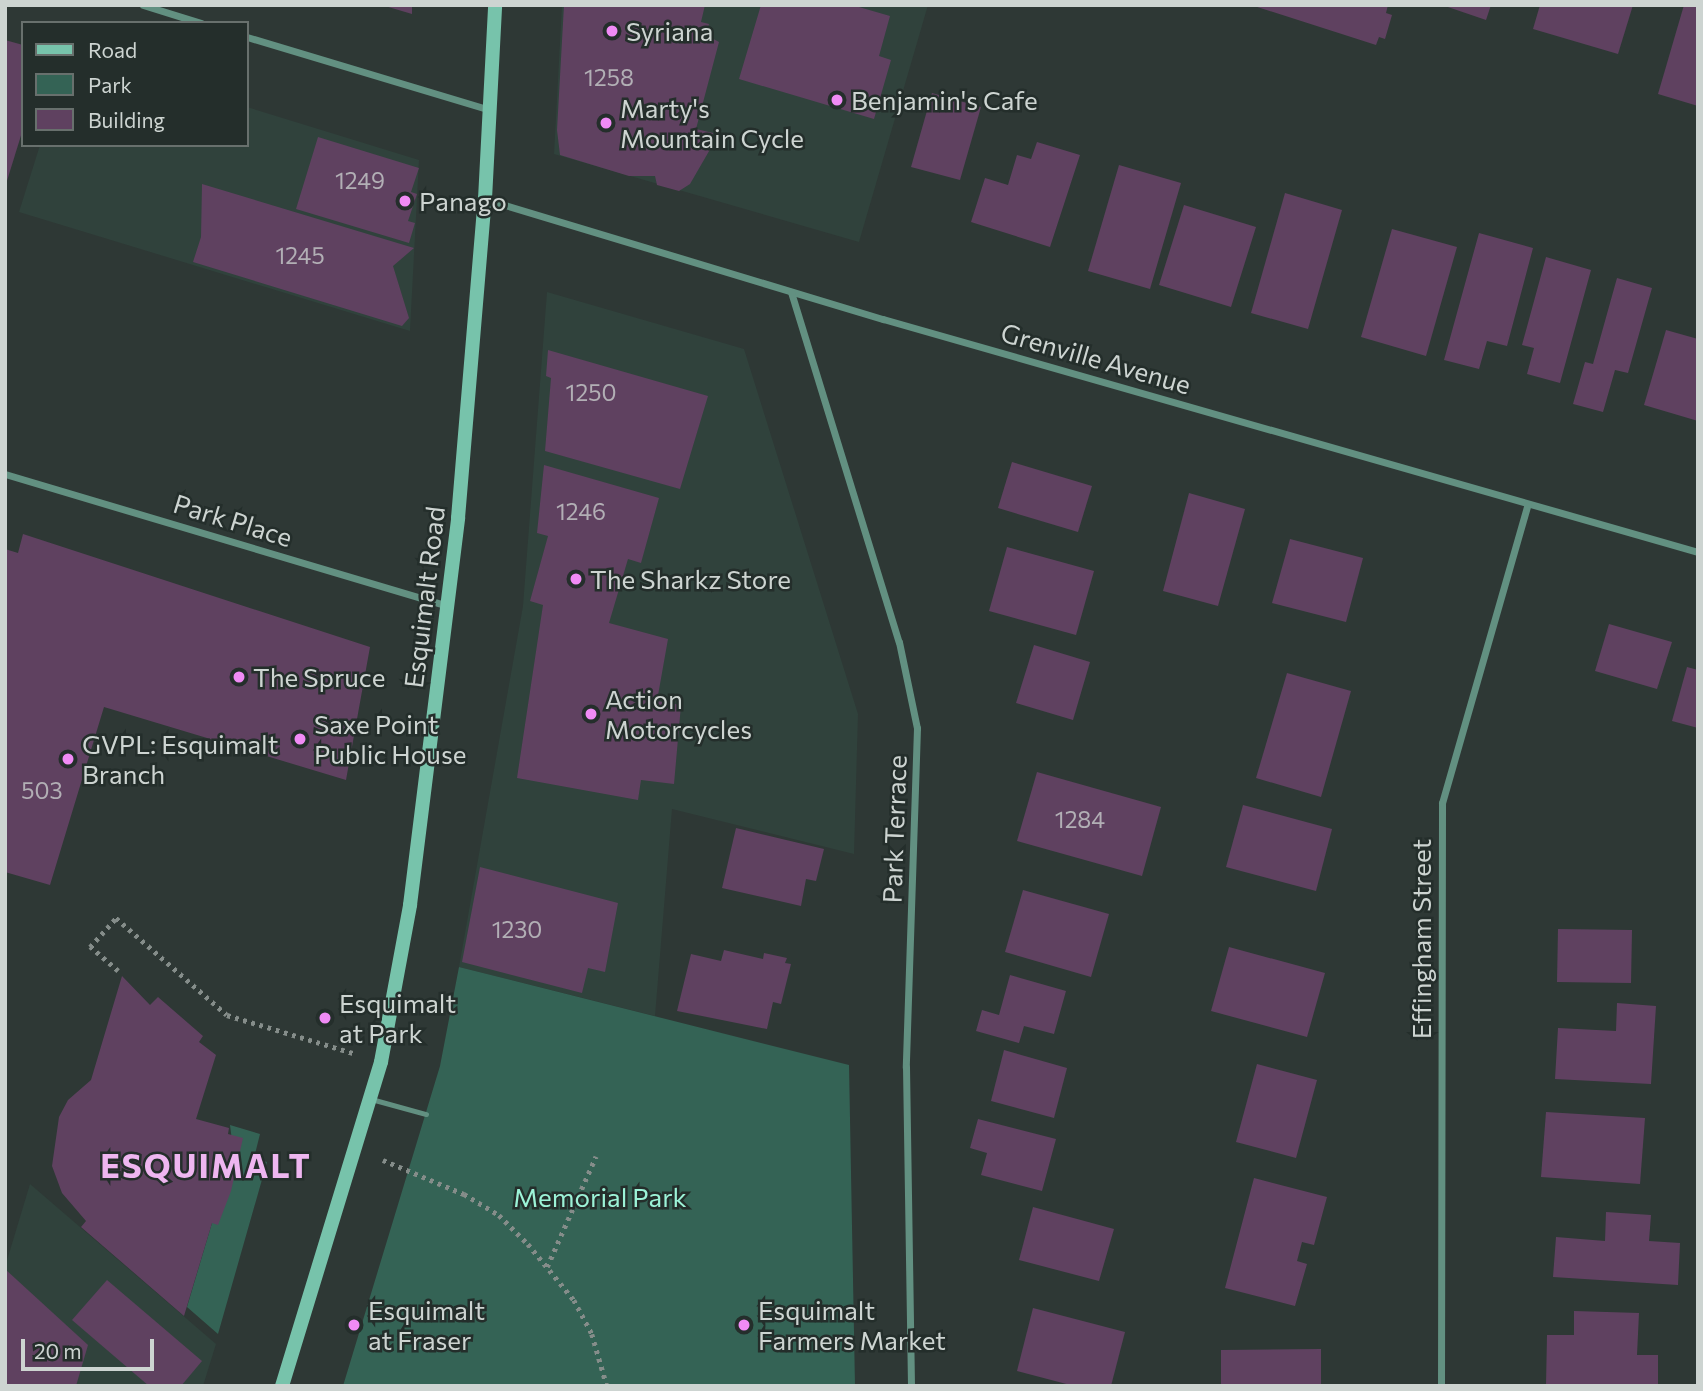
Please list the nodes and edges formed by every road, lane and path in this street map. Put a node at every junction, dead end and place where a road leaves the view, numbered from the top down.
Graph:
1 (143, 5) edge
2 (495, 5) edge
3 (195, 21) edge
4 (248, 37) edge
5 (490, 110) junction
6 (485, 199) junction
7 (791, 292) junction
8 (5, 474) edge
9 (1528, 504) junction
10 (1698, 552) edge
11 (448, 606) junction
12 (118, 971) dead end
13 (381, 1062) junction
14 (371, 1099) junction
15 (426, 1114) dead end
16 (356, 1150) junction
17 (596, 1156) dead end
18 (547, 1267) junction
19 (282, 1386) edge
20 (607, 1386) edge
21 (911, 1386) edge
22 (1441, 1386) edge

1 - 3 street
2 - 5 main road, Esquimalt Road
4 - 5 street
5 - 6 main road, Esquimalt Road
6 - 7 street, Grenville Avenue
6 - 11 main road, Esquimalt Road
7 - 9 street, Grenville Avenue
7 - 21 street, Park Terrace
8 - 11 street, Park Place
9 - 10 street, Grenville Avenue
9 - 22 street, Effingham Street
11 - 13 main road, Esquimalt Road
12 - 13 path
13 - 14 main road, Esquimalt Road
14 - 15 lane
14 - 16 main road, Esquimalt Road
16 - 18 path
16 - 19 main road, Esquimalt Road
17 - 18 path
18 - 20 path

